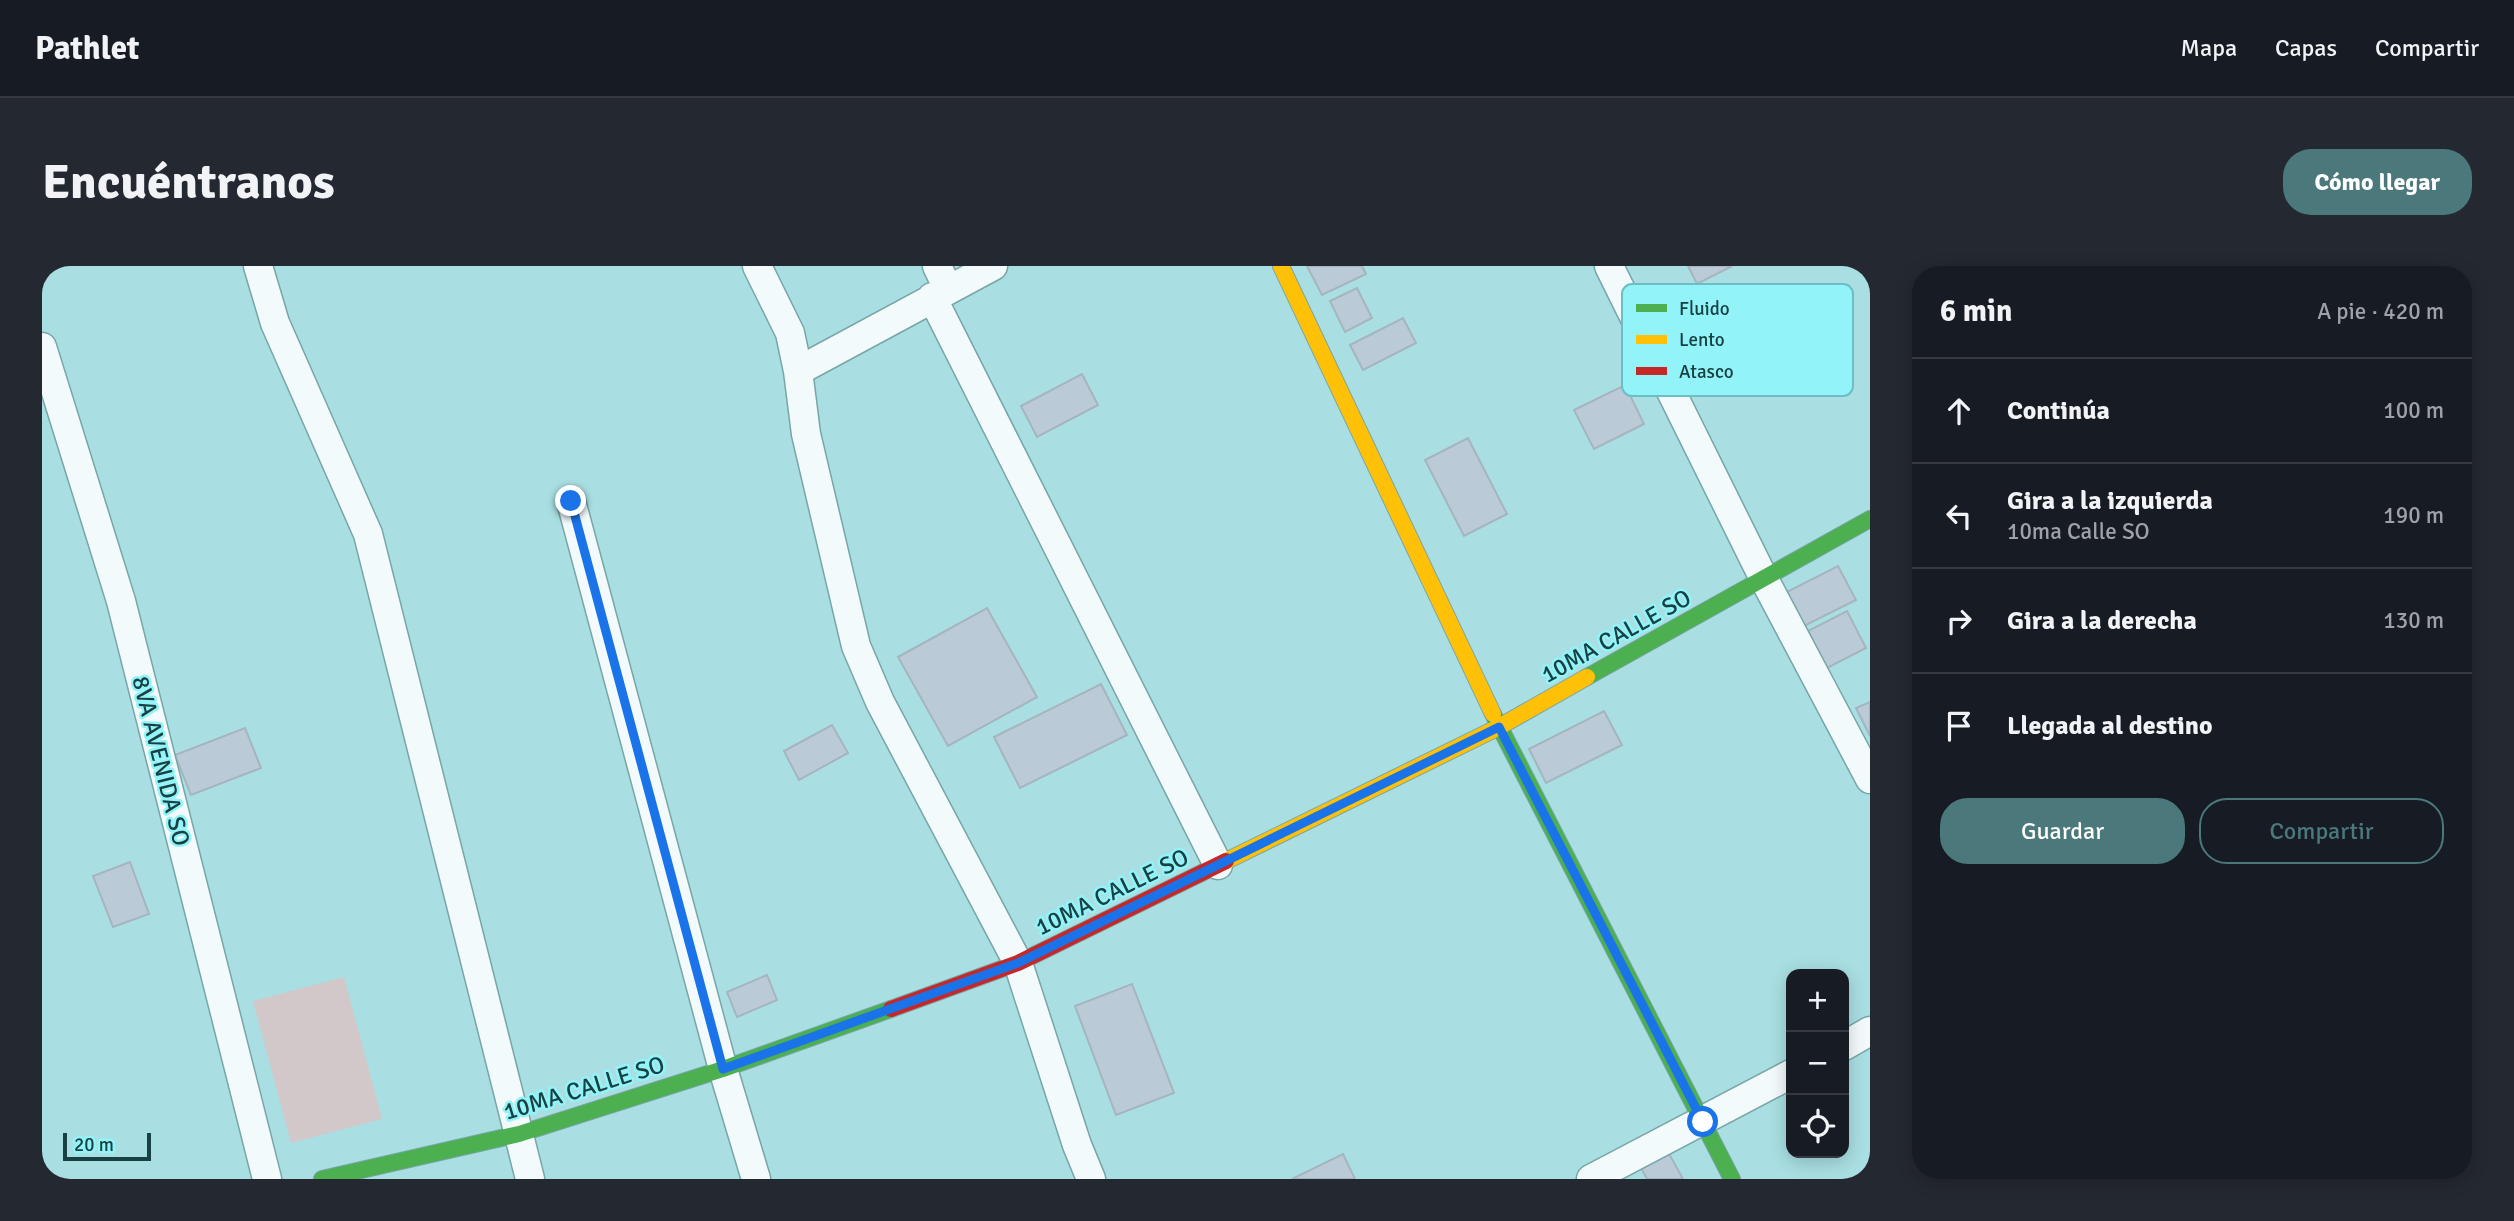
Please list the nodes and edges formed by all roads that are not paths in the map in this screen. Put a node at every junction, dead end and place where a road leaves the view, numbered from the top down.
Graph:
1 (258, 266) edge
2 (757, 266) edge
3 (993, 266) edge
4 (1281, 266) edge
5 (1609, 266) edge
6 (939, 284) edge
7 (1622, 292) edge
8 (42, 347) edge
9 (798, 371) junction
10 (1673, 396) edge
11 (571, 501) dead end
12 (1870, 519) edge
13 (1764, 579) junction
14 (1499, 727) junction
15 (1870, 779) edge
16 (1218, 865) junction
17 (1018, 963) junction
18 (1870, 1031) edge
19 (1849, 1043) edge
20 (723, 1069) junction
21 (1786, 1077) edge
22 (1703, 1122) junction
23 (519, 1134) junction
24 (267, 1179) edge
25 (322, 1179) edge
26 (530, 1179) edge
27 (756, 1179) edge
28 (1090, 1179) edge
29 (1591, 1179) edge
30 (1732, 1179) edge

1 - 23 street
2 - 9 street
3 - 6 street
4 - 14 street
5 - 7 street
6 - 9 street
6 - 16 street
8 - 24 street, 8VA AVENIDA SO
9 - 17 street
10 - 13 street
11 - 20 street
12 - 13 street, 10MA CALLE SO
13 - 14 street, 10MA CALLE SO
13 - 15 street
14 - 16 street, 10MA CALLE SO
14 - 22 street
16 - 17 street, 10MA CALLE SO
17 - 20 street, 10MA CALLE SO
17 - 28 street
18 - 19 street
20 - 23 street, 10MA CALLE SO
20 - 27 street
21 - 22 street
22 - 29 street
22 - 30 street
23 - 25 street, 10MA CALLE SO
23 - 26 street

